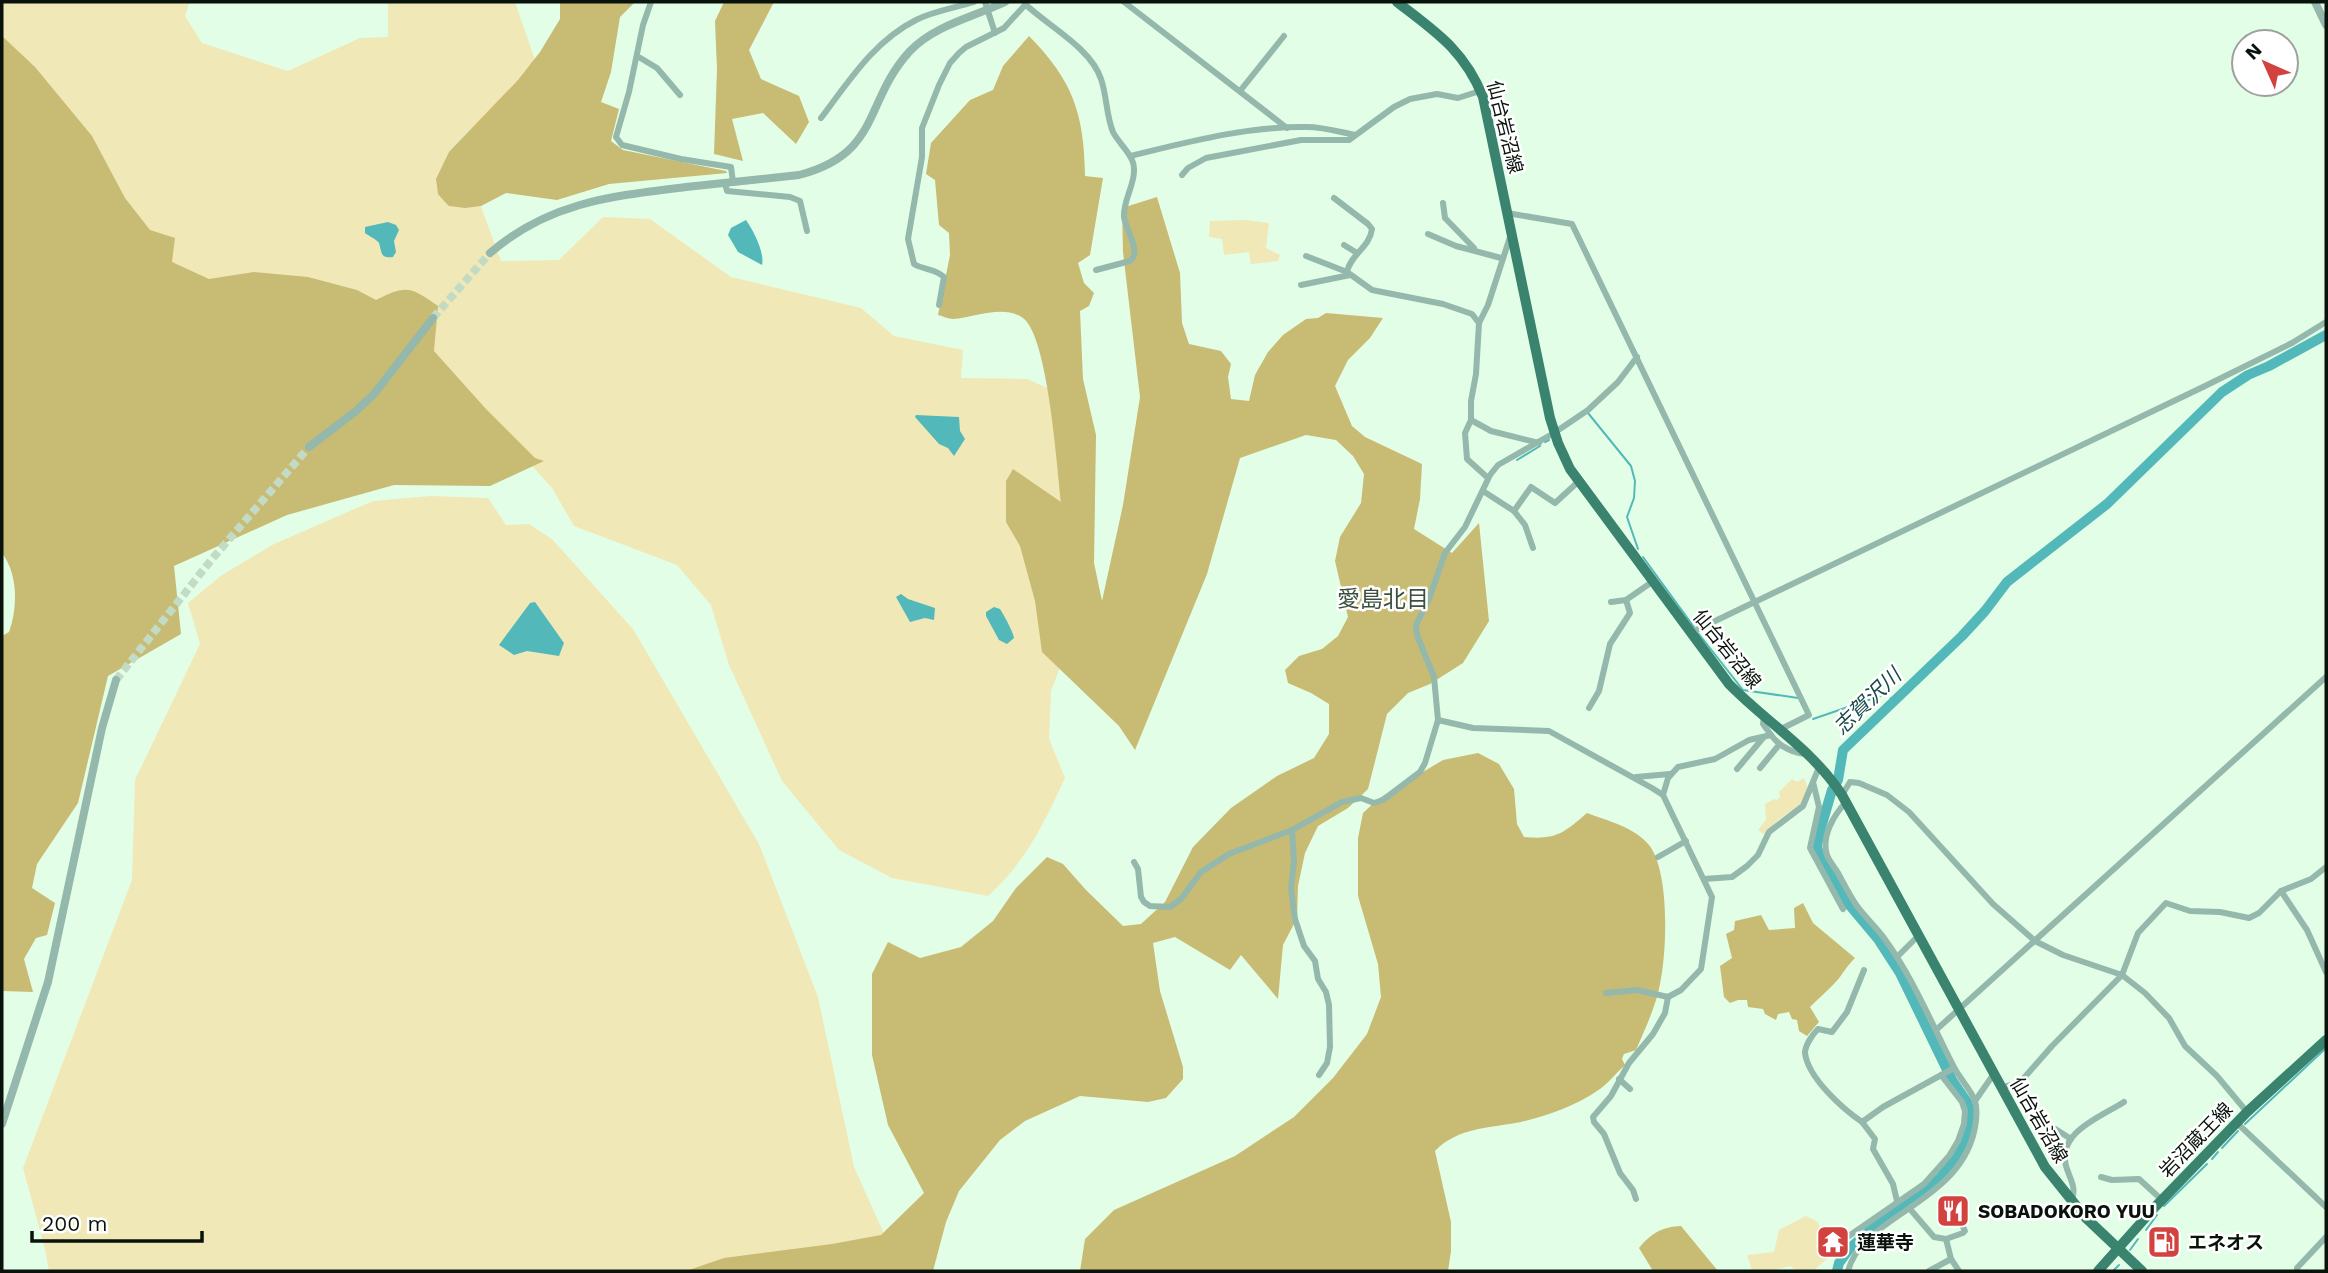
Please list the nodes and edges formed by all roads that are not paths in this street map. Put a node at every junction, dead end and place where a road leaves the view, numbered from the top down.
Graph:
1 (651, 2) edge
2 (974, 2) edge
3 (1005, 2) edge
4 (1124, 2) edge
5 (1397, 2) edge
6 (2315, 2) edge
7 (1025, 3) edge
8 (986, 6) edge
9 (2326, 25) edge
10 (995, 33) junction
11 (1283, 36) dead end
12 (637, 56) junction
13 (1240, 91) junction
14 (1480, 91) junction
15 (680, 95) dead end
16 (821, 118) dead end
17 (1287, 128) junction
18 (1355, 135) junction
19 (1130, 156) junction
20 (1182, 175) dead end
21 (729, 183) junction
22 (1334, 198) dead end
23 (1443, 204) dead end
24 (1507, 213) junction
25 (807, 231) dead end
26 (1428, 234) dead end
27 (1511, 234) junction
28 (1344, 245) dead end
29 (1475, 250) junction
30 (490, 253) tunnel mouth
31 (1357, 253) junction
32 (1306, 256) dead end
33 (1501, 258) junction
34 (1096, 270) dead end
35 (1348, 273) junction
36 (1301, 285) dead end
37 (939, 305) dead end
38 (433, 318) tunnel mouth
39 (2326, 322) edge
40 (1479, 323) junction
41 (1637, 357) junction
42 (1471, 420) junction
43 (1554, 433) junction
44 (1539, 443) junction
45 (309, 447) tunnel mouth
46 (1488, 478) junction
47 (1579, 481) junction
48 (1483, 491) junction
49 (1514, 511) junction
50 (1533, 548) dead end
51 (1652, 582) junction
52 (1626, 600) junction
53 (1611, 602) dead end
54 (1756, 602) junction
55 (1690, 633) junction
56 (2326, 677) edge
57 (116, 680) tunnel mouth
58 (1589, 708) dead end
59 (1763, 716) junction
60 (1438, 720) junction
61 (1781, 729) junction
62 (1771, 735) junction
63 (1763, 738) junction
64 (1779, 745) junction
65 (1809, 754) junction
66 (1821, 766) junction
67 (1760, 768) dead end
68 (1737, 769) dead end
69 (1672, 774) junction
70 (1634, 777) junction
71 (1813, 782) junction
72 (1663, 795) junction
73 (1842, 796) junction
74 (1292, 830) junction
75 (1686, 841) junction
76 (1658, 857) dead end
77 (1134, 862) dead end
78 (2326, 867) edge
79 (1704, 879) junction
80 (2281, 891) junction
81 (1843, 909) dead end
82 (1918, 936) junction
83 (2035, 941) junction
84 (1897, 957) junction
85 (1864, 970) dead end
86 (2326, 972) edge
87 (2122, 975) junction
88 (1606, 993) dead end
89 (1668, 997) junction
90 (1958, 1011) junction
91 (1936, 1030) junction
92 (2326, 1040) edge
93 (1953, 1069) junction
94 (1942, 1074) junction
95 (1319, 1075) dead end
96 (1993, 1075) junction
97 (1619, 1079) junction
98 (2000, 1087) junction
99 (1630, 1088) dead end
100 (2017, 1090) junction
101 (1975, 1101) junction
102 (2124, 1102) dead end
103 (2247, 1112) junction
104 (1862, 1122) junction
105 (2237, 1123) junction
106 (2, 1124) edge
107 (2071, 1139) junction
108 (2101, 1177) dead end
109 (1636, 1199) dead end
110 (2162, 1200) junction
111 (1897, 1201) junction
112 (2071, 1201) junction
113 (2326, 1207) edge
114 (1910, 1209) junction
115 (1961, 1223) dead end
116 (2326, 1237) edge
117 (1846, 1238) dead end
118 (1946, 1238) junction
119 (2118, 1249) junction
120 (1951, 1258) junction
121 (1848, 1271) edge
122 (1929, 1271) edge
123 (1959, 1271) edge
124 (2098, 1271) edge
125 (2142, 1271) edge
126 (2297, 1271) edge

1 - 12 street
2 - 16 street
3 - 8 street
4 - 13 street
5 - 14 main road, 仙台岩沼線
6 - 9 street
7 - 10 street
7 - 19 street
8 - 10 street
8 - 21 street
10 - 37 street
11 - 13 street
12 - 15 street
12 - 21 street
13 - 17 street
14 - 18 street
14 - 24 main road, 仙台岩沼線
17 - 18 street
17 - 19 street
18 - 20 street
19 - 34 street
21 - 25 street
21 - 30 street
22 - 31 street
23 - 29 street
24 - 27 main road, 仙台岩沼線
24 - 41 street
26 - 29 street
27 - 33 street
27 - 43 main road, 仙台岩沼線
28 - 31 street
29 - 33 street
31 - 35 street
32 - 35 street
33 - 40 street
35 - 36 street
35 - 40 street
38 - 45 street
39 - 54 street
40 - 42 street
41 - 43 street
41 - 54 street
42 - 44 street
42 - 46 street
43 - 44 street
43 - 47 main road, 仙台岩沼線
44 - 46 street
46 - 48 street
47 - 49 street
47 - 51 main road, 仙台岩沼線
48 - 49 street
48 - 60 street
49 - 50 street
51 - 52 street
51 - 55 main road, 仙台岩沼線
52 - 53 street
52 - 58 street
54 - 55 street
54 - 61 street
55 - 59 main road, 仙台岩沼線
56 - 83 street
57 - 106 street
59 - 61 main road, 仙台岩沼線
59 - 62 street
60 - 70 street
60 - 74 street
61 - 65 main road, 仙台岩沼線
62 - 63 street
62 - 64 street
63 - 68 street
63 - 69 street
64 - 65 street
64 - 67 street
65 - 66 main road, 仙台岩沼線
66 - 71 street
66 - 73 main road, 仙台岩沼線
69 - 70 street
69 - 72 street
70 - 72 street
71 - 79 street
71 - 81 street
72 - 75 street
73 - 82 main road, 仙台岩沼線
73 - 83 street
73 - 84 street
74 - 77 street
74 - 95 street
75 - 76 street
75 - 79 street
78 - 80 street
79 - 89 street
80 - 86 street
80 - 87 street
82 - 84 street
82 - 90 main road, 仙台岩沼線
83 - 87 street
83 - 90 street
84 - 91 street
85 - 104 street
87 - 100 street
87 - 103 street
88 - 89 street
89 - 97 street
90 - 91 street
90 - 96 main road, 仙台岩沼線
91 - 93 street
92 - 103 main road, 岩沼蔵王線
93 - 94 street
93 - 101 street
94 - 104 street
94 - 111 street
96 - 98 main road, 仙台岩沼線
96 - 101 street
97 - 99 street
97 - 109 street
98 - 100 street
98 - 112 main road, 仙台岩沼線
100 - 107 street
101 - 114 street
102 - 107 street
103 - 105 main road, 岩沼蔵王線
104 - 111 street
105 - 110 main road, 岩沼蔵王線
105 - 113 street
107 - 112 street
108 - 110 street
110 - 119 main road, 岩沼蔵王線
111 - 117 street
112 - 119 main road, 仙台岩沼線
114 - 118 street
114 - 121 street
115 - 118 street
116 - 126 street
118 - 120 street
119 - 124 main road, 岩沼蔵王線
119 - 125 main road, 仙台岩沼線
120 - 122 street
120 - 123 street

